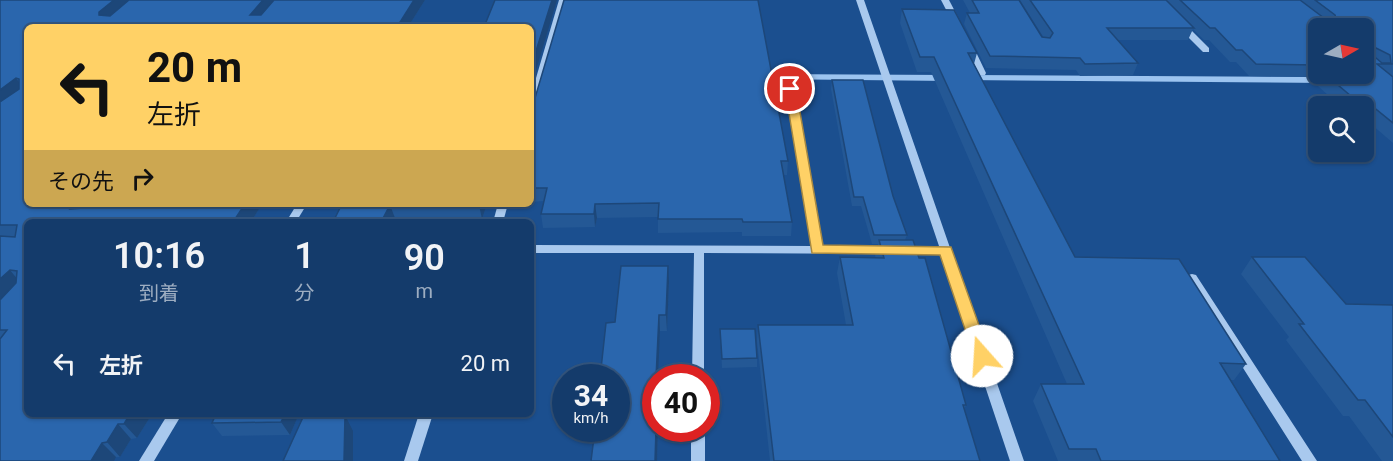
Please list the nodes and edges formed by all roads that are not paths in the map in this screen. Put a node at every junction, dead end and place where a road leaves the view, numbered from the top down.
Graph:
1 (563, 0) edge
2 (860, 0) edge
3 (945, 0) edge
4 (1173, 17) edge
5 (961, 31) edge
6 (966, 42) edge
7 (1206, 50) dead end
8 (982, 73) dead end
9 (790, 89) dead end
10 (534, 100) edge
11 (534, 249) edge
12 (699, 249) junction
13 (817, 250) junction
14 (946, 250) junction
15 (1192, 278) edge
16 (698, 364) edge
17 (173, 417) edge
18 (425, 417) edge
19 (698, 442) edge
20 (146, 461) edge
21 (411, 461) edge
22 (698, 461) edge
23 (1017, 461) edge
24 (1310, 461) edge

1 - 10 street
2 - 14 street
3 - 5 street
4 - 7 street
6 - 8 street
9 - 13 street
11 - 12 street
12 - 13 street
12 - 16 street
13 - 14 street
14 - 23 street
15 - 24 street
17 - 20 street
18 - 21 street
19 - 22 street

